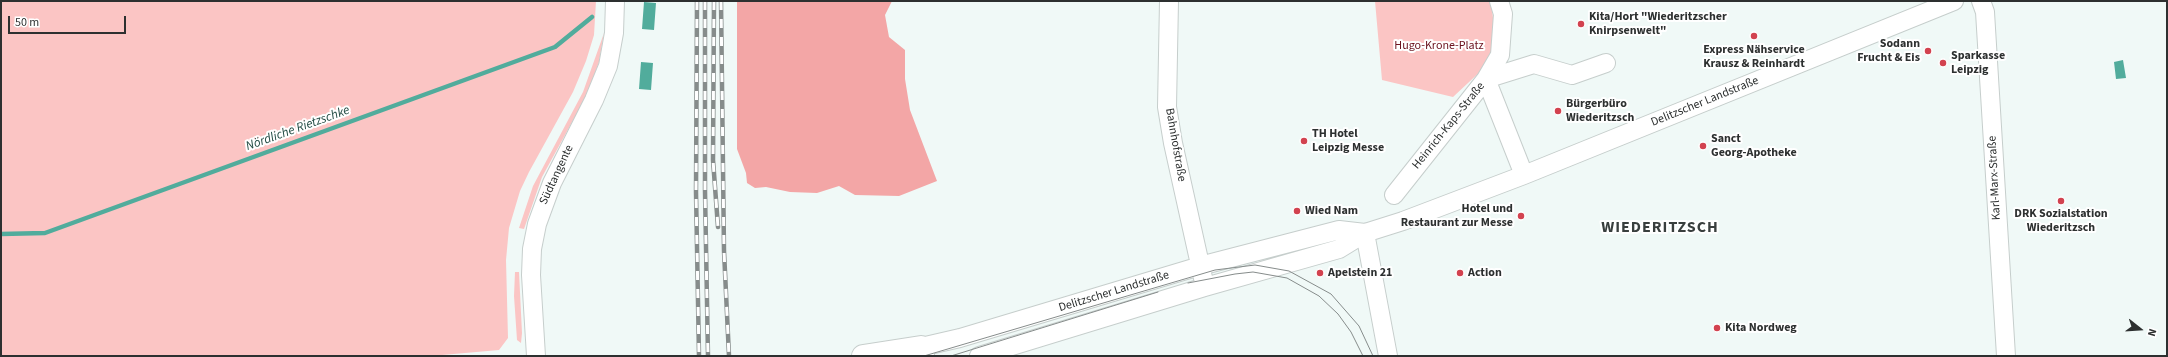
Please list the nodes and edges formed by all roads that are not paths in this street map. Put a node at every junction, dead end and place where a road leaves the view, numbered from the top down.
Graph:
1 (1169, 1) edge
2 (1499, 1) edge
3 (1954, 1) edge
4 (1981, 1) edge
5 (615, 6) edge
6 (1606, 63) dead end
7 (1486, 80) junction
8 (1524, 175) junction
9 (1394, 195) dead end
10 (1364, 233) junction
11 (1200, 266) junction
12 (1205, 287) junction
13 (922, 352) edge
14 (536, 356) edge
15 (863, 356) edge
16 (979, 356) edge
17 (1388, 356) edge
18 (2006, 356) edge

1 - 11 street, Bahnhofstraße
2 - 7 street
3 - 8 street, Delitzscher Landstraße
4 - 18 street, Karl-Marx-Straße
5 - 14 street, Südtangente
6 - 7 street
7 - 8 street, Heinrich-Kaps-Straße
7 - 9 street, Heinrich-Kaps-Straße
8 - 10 street, Delitzscher Landstraße
10 - 11 street, Delitzscher Landstraße
10 - 12 street, Delitzscher Landstraße
10 - 17 street
11 - 12 street, Bahnhofstraße
11 - 13 street, Delitzscher Landstraße
12 - 16 street, Delitzscher Landstraße
13 - 15 main road, Delitzscher Landstraße

